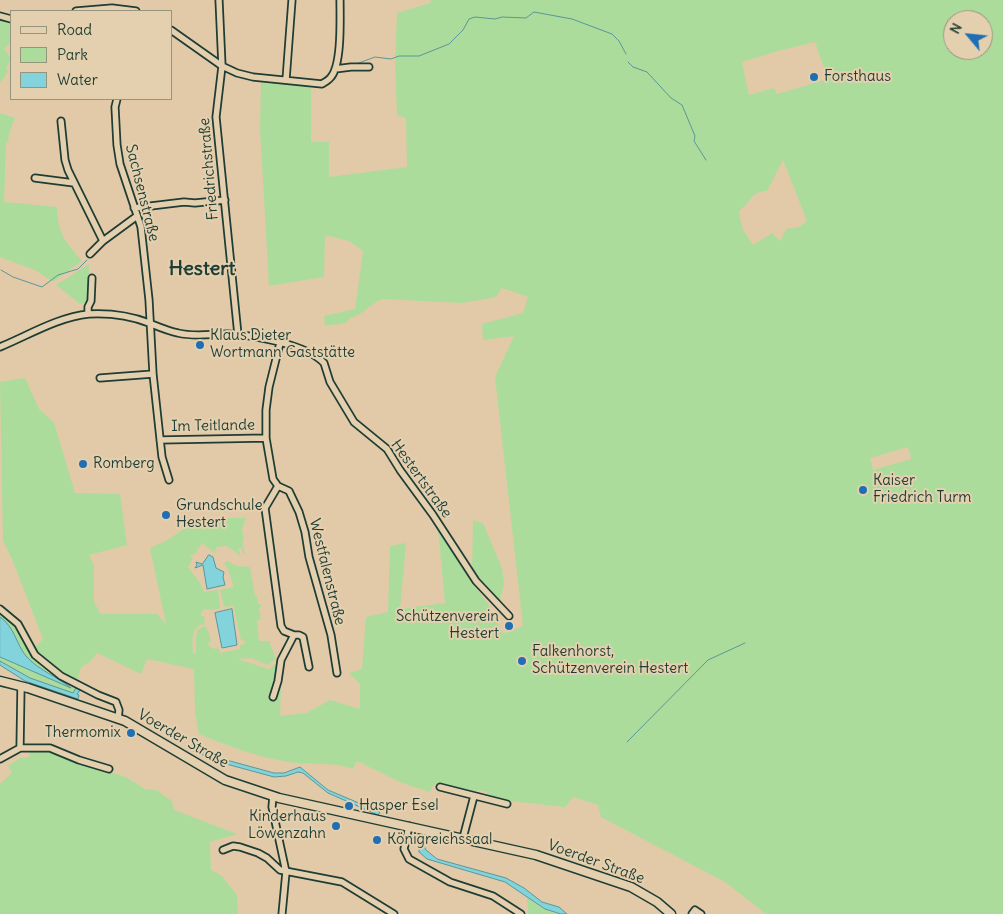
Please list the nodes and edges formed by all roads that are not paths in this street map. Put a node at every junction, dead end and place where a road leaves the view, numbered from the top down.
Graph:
1 (219, 0) edge
2 (292, 0) edge
3 (340, 0) edge
4 (88, 10) edge
5 (128, 10) edge
6 (172, 31) edge
7 (222, 66) junction
8 (369, 67) dead end
9 (335, 69) junction
10 (286, 80) junction
11 (117, 100) edge
12 (61, 121) dead end
13 (35, 178) dead end
14 (74, 182) junction
15 (225, 200) junction
16 (134, 208) junction
17 (138, 216) junction
18 (103, 241) junction
19 (90, 254) dead end
20 (92, 278) dead end
21 (88, 314) junction
22 (150, 324) junction
23 (238, 336) junction
24 (280, 343) junction
25 (0, 347) edge
26 (153, 374) junction
27 (100, 378) dead end
28 (266, 438) junction
29 (160, 440) junction
30 (170, 480) dead end
31 (278, 486) junction
32 (0, 609) edge
33 (509, 616) dead end
34 (294, 635) junction
35 (309, 667) dead end
36 (337, 673) dead end
37 (0, 681) edge
38 (22, 686) junction
39 (273, 698) dead end
40 (118, 712) junction
41 (20, 748) junction
42 (0, 760) edge
43 (109, 769) dead end
44 (440, 787) dead end
45 (273, 796) junction
46 (474, 796) junction
47 (507, 804) dead end
48 (409, 826) junction
49 (463, 838) junction
50 (223, 850) dead end
51 (286, 872) junction
52 (282, 914) edge
53 (394, 914) edge
54 (521, 914) edge
55 (671, 914) edge
56 (692, 914) edge
57 (701, 914) edge

1 - 7 street, Friedrichstraße
2 - 10 street
3 - 9 street
4 - 5 street
6 - 7 street
7 - 10 street
7 - 15 street, Friedrichstraße
8 - 9 street
9 - 10 street
11 - 16 street, Sachsenstraße
12 - 14 street
13 - 14 street
14 - 18 street
15 - 16 street
15 - 23 street, Friedrichstraße
16 - 17 street, Sachsenstraße
17 - 18 street
17 - 22 street, Sachsenstraße
18 - 19 street
20 - 21 street
21 - 22 street, Hestertstraße
21 - 25 street, Hestertstraße
22 - 23 street, Hestertstraße
22 - 26 street, Sachsenstraße
23 - 24 street, Hestertstraße
24 - 28 street, Westfalenstraße
24 - 33 street, Hestertstraße
26 - 27 street
26 - 29 street, Sachsenstraße
28 - 29 street, Im Teitlande
28 - 31 street, Westfalenstraße
29 - 30 street, Sachsenstraße
31 - 34 street
31 - 36 street, Westfalenstraße
32 - 40 street
34 - 35 street
34 - 39 street
37 - 38 main road, Voerder Straße
38 - 40 main road, Voerder Straße
38 - 41 street
40 - 45 main road, Voerder Straße
41 - 42 street
41 - 43 street
44 - 46 street
45 - 48 main road, Voerder Straße
45 - 51 street
46 - 47 street
46 - 49 street
48 - 49 main road, Voerder Straße
48 - 54 street
49 - 55 main road, Voerder Straße
50 - 51 street
51 - 52 street
51 - 53 street
56 - 57 street

